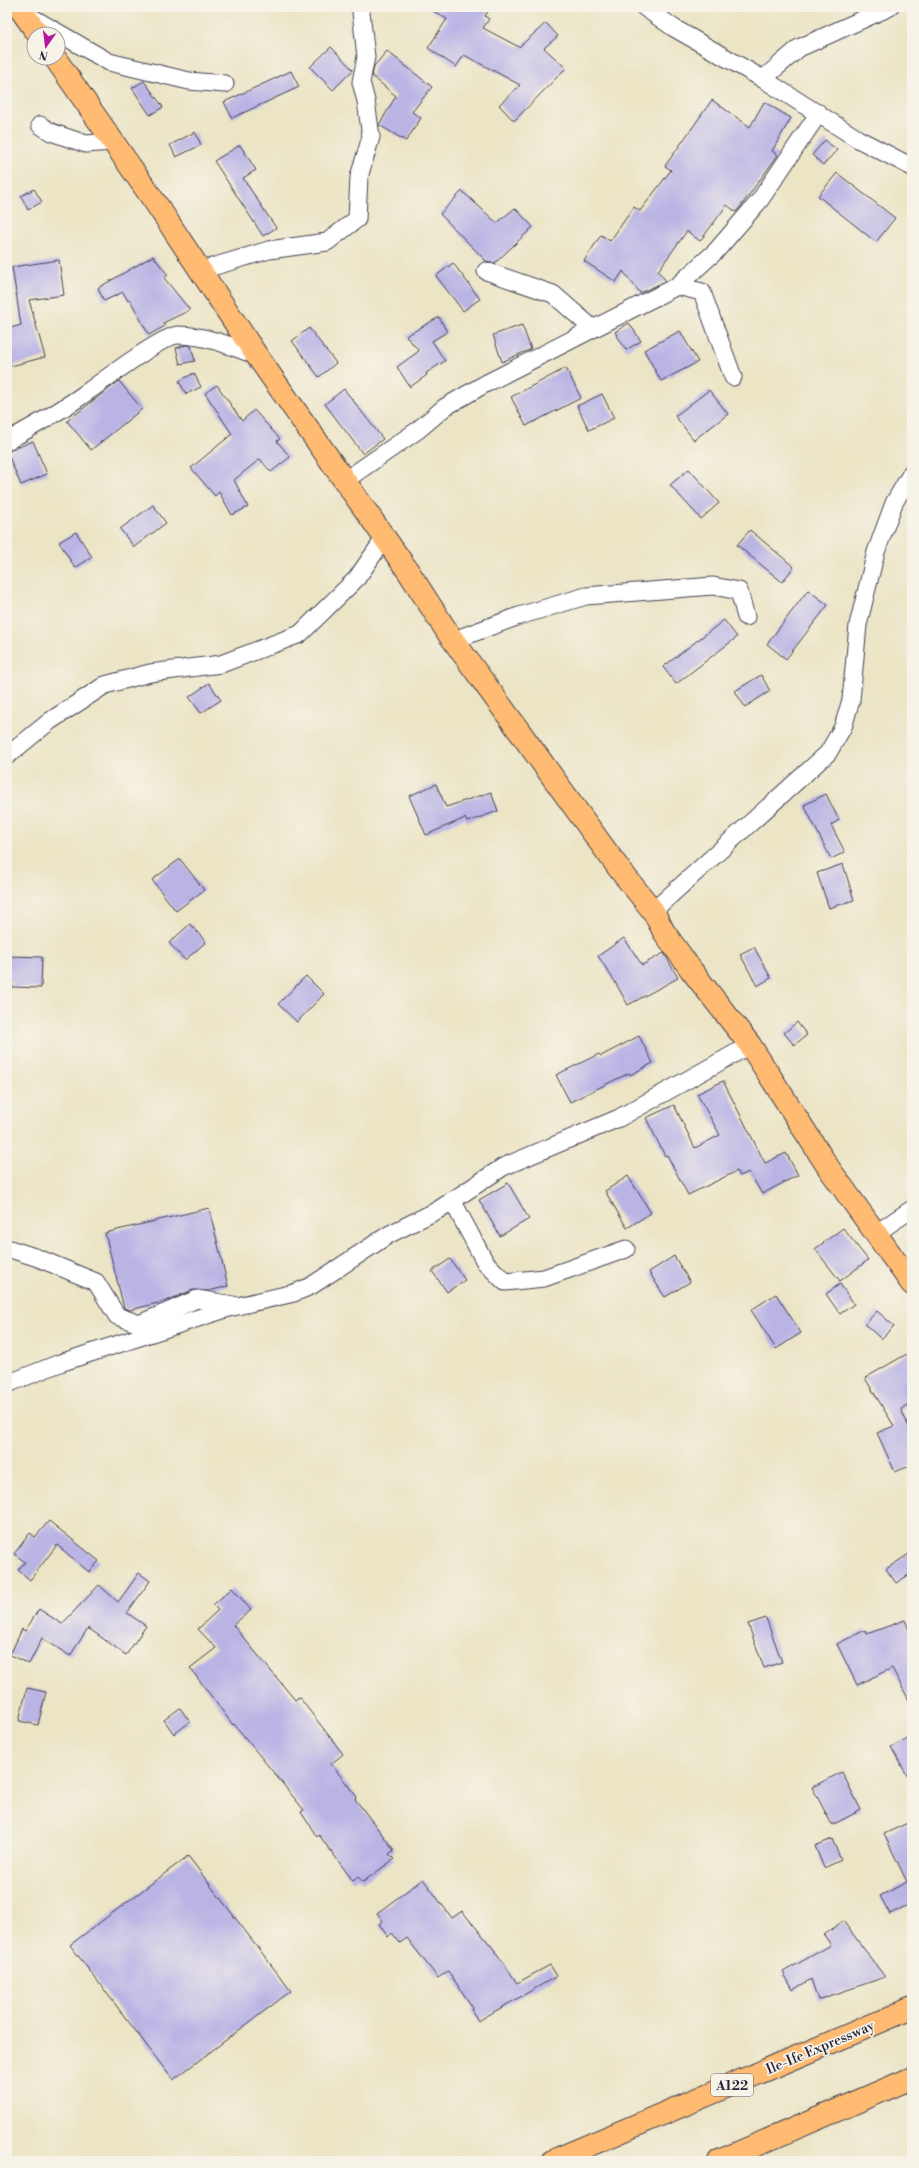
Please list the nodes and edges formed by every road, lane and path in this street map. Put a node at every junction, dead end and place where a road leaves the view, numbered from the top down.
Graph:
1 (646, 7) edge
2 (890, 7) edge
3 (21, 9) edge
4 (361, 12) dead end
5 (33, 26) edge
6 (60, 66) edge
7 (763, 79) junction
8 (225, 84) dead end
9 (820, 113) junction
10 (40, 125) dead end
11 (112, 142) junction
12 (912, 167) edge
13 (202, 270) junction
14 (486, 271) dead end
15 (677, 286) junction
16 (592, 328) junction
17 (257, 356) junction
18 (733, 377) dead end
19 (7, 440) edge
20 (912, 472) edge
21 (344, 481) junction
22 (384, 539) junction
23 (746, 617) dead end
24 (454, 640) junction
25 (7, 756) edge
26 (653, 911) junction
27 (750, 1045) junction
28 (452, 1200) junction
29 (912, 1209) edge
30 (875, 1234) junction
31 (7, 1248) edge
32 (626, 1249) dead end
33 (912, 1284) edge
34 (239, 1306) junction
35 (7, 1384) edge
36 (912, 2008) edge
37 (912, 2078) edge
38 (552, 2161) edge
39 (718, 2161) edge

1 - 7 street
2 - 7 street
3 - 5 main road
3 - 8 street
4 - 13 street
6 - 11 main road
7 - 9 street
9 - 12 street
9 - 15 street
10 - 11 street
11 - 13 main road
13 - 17 main road
14 - 16 street
15 - 16 street
15 - 18 street
16 - 21 street
17 - 19 street
17 - 21 main road
20 - 26 street
21 - 22 main road
22 - 24 main road
22 - 25 street
23 - 24 street
24 - 26 main road
26 - 27 main road
27 - 28 street
27 - 30 main road
28 - 32 street
28 - 34 street
29 - 30 street
30 - 33 main road
31 - 34 street
34 - 35 street
36 - 38 main road, Ile-Ife Expressway / A122
37 - 39 main road

